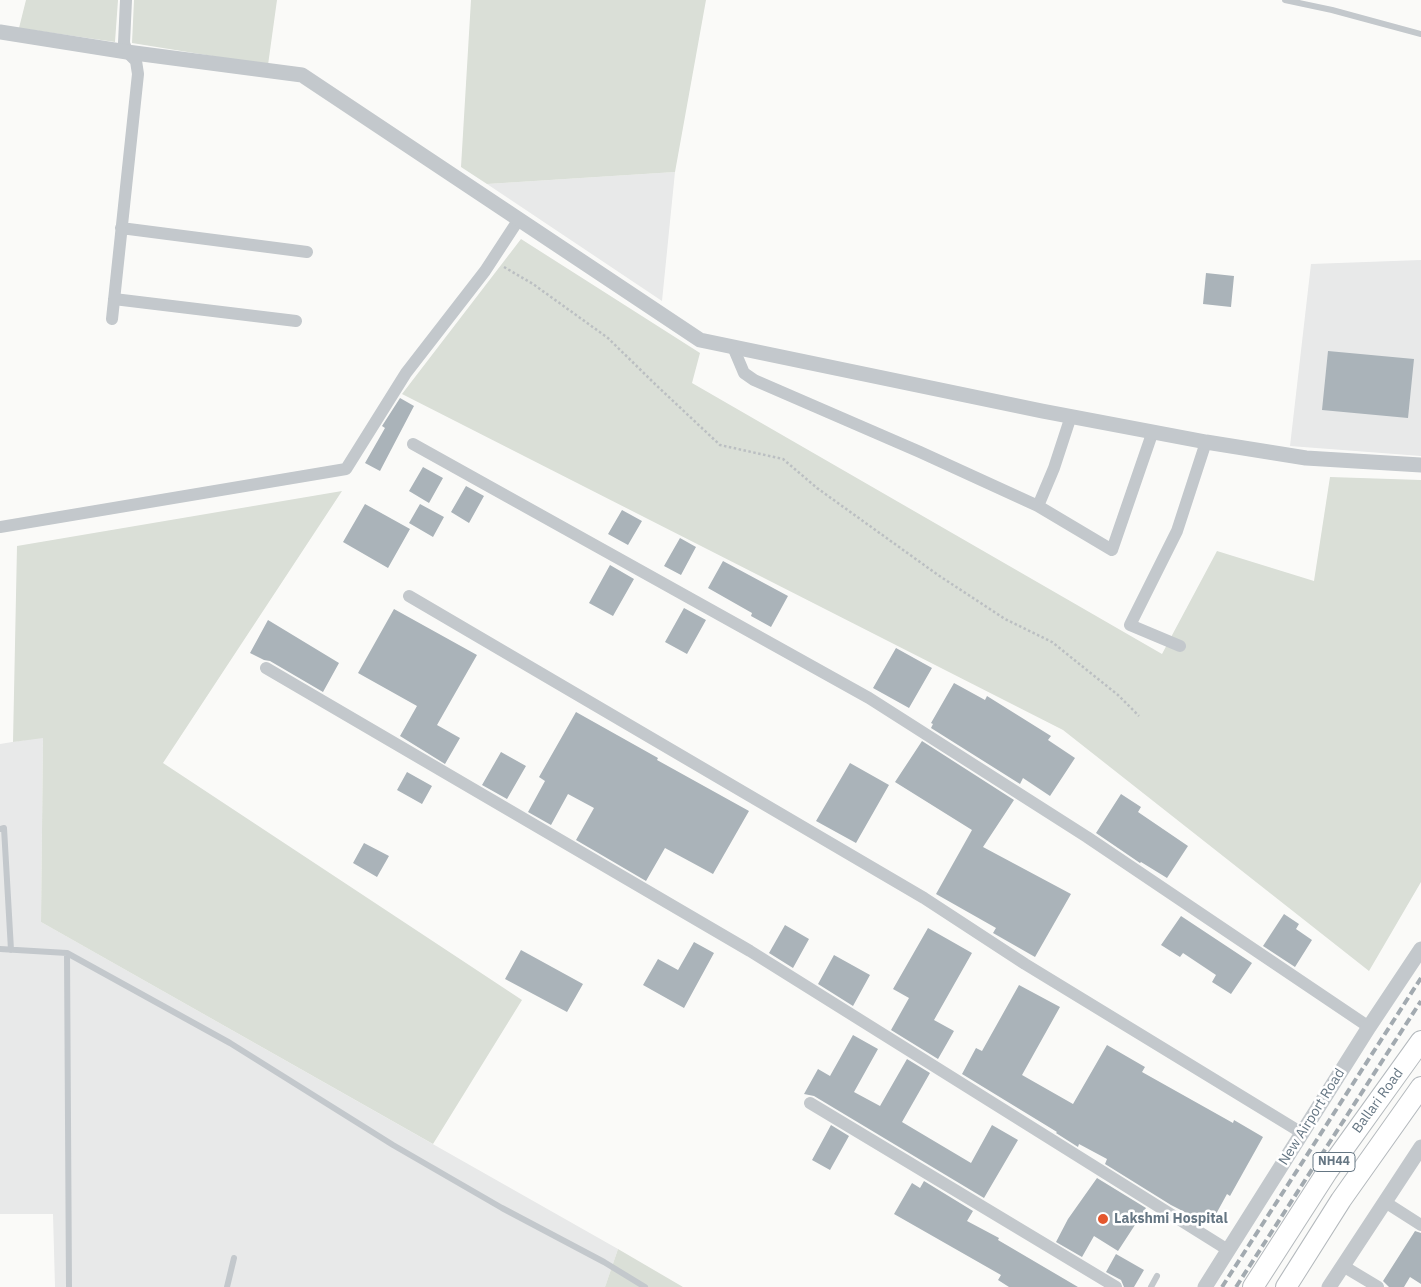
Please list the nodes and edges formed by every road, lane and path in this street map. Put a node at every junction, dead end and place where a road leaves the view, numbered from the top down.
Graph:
1 (126, 0) edge
2 (1285, 0) edge
3 (0, 32) edge
4 (1421, 34) edge
5 (127, 52) junction
6 (519, 219) junction
7 (121, 228) junction
8 (307, 252) dead end
9 (492, 260) junction
10 (114, 299) junction
11 (112, 320) dead end
12 (296, 320) dead end
13 (733, 347) junction
14 (1071, 416) junction
15 (1153, 431) junction
16 (1206, 442) junction
17 (413, 444) dead end
18 (1421, 465) edge
19 (1038, 506) junction
20 (0, 527) edge
21 (409, 596) dead end
22 (1180, 646) dead end
23 (266, 668) dead end
24 (1139, 716) dead end
25 (0, 829) edge
26 (0, 949) edge
27 (1421, 949) edge
28 (11, 950) junction
29 (67, 953) junction
30 (1369, 1028) junction
31 (1421, 1041) edge
32 (1421, 1087) edge
33 (810, 1103) dead end
34 (1302, 1133) junction
35 (1421, 1148) edge
36 (1385, 1202) junction
37 (1421, 1225) edge
38 (1228, 1250) junction
39 (234, 1258) dead end
40 (1343, 1266) junction
41 (1157, 1276) dead end
42 (69, 1287) edge
43 (227, 1287) edge
44 (645, 1287) edge
45 (1116, 1287) edge
46 (1150, 1287) edge
47 (1205, 1287) edge
48 (1253, 1287) edge
49 (1286, 1287) edge
50 (1329, 1287) edge
51 (1378, 1287) edge

1 - 5 street
2 - 4 lane
3 - 5 street
5 - 6 street
5 - 7 street
6 - 9 street
6 - 13 street
7 - 8 street
7 - 10 street
9 - 20 street
9 - 24 path
10 - 11 street
10 - 12 street
13 - 14 street
13 - 19 street
14 - 15 street
14 - 19 street
15 - 16 street
15 - 19 street
16 - 18 street
16 - 22 street
17 - 30 street
21 - 34 street
23 - 38 street
25 - 28 lane
26 - 28 lane
27 - 30 street, New Airport Road
28 - 29 lane
29 - 42 lane
29 - 44 lane
30 - 34 street, New Airport Road
31 - 48 highway, Ballari Road / NH44
32 - 49 highway, Ballari Road / NH44
33 - 45 street
34 - 38 street, New Airport Road
35 - 36 street
36 - 37 street
36 - 40 street
38 - 47 street, New Airport Road
39 - 43 lane
40 - 50 street
40 - 51 street
41 - 46 lane

